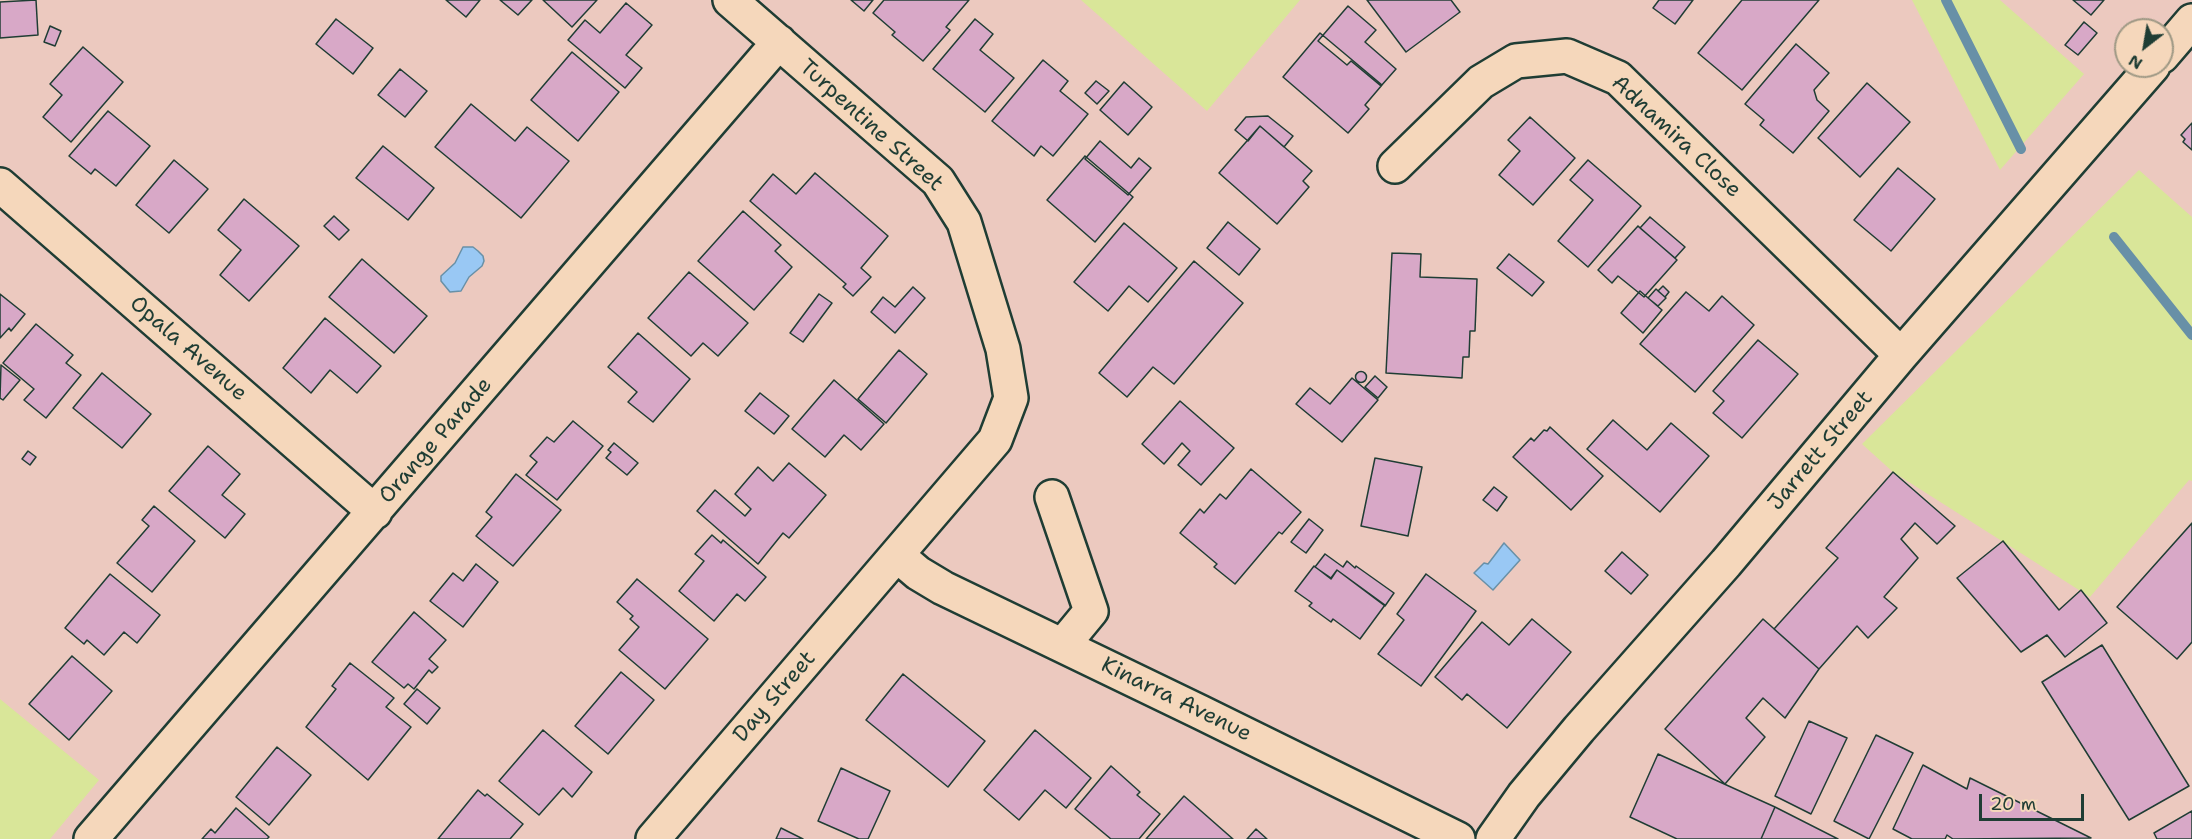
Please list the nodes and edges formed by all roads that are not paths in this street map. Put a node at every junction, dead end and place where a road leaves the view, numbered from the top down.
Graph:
1 (729, 0) edge
2 (2192, 21) edge
3 (779, 42) junction
4 (2174, 42) edge
5 (2143, 78) edge
6 (1395, 166) dead end
7 (0, 185) edge
8 (1901, 355) junction
9 (1052, 496) dead end
10 (375, 512) junction
11 (897, 555) junction
12 (1063, 645) junction
13 (91, 839) edge
14 (653, 839) edge
15 (1458, 839) edge
16 (1493, 839) edge

1 - 3 street, Turpentine Street
2 - 4 street
3 - 10 street, Orange Parade
3 - 11 street, Turpentine Street
5 - 8 street, Jarrett Street
6 - 8 street, Adnamira Close
7 - 10 street, Opala Avenue
8 - 16 street, Jarrett Street
9 - 12 street
10 - 13 street, Orange Parade
11 - 12 street, Kinarra Avenue
11 - 14 street, Day Street
12 - 15 street, Kinarra Avenue

